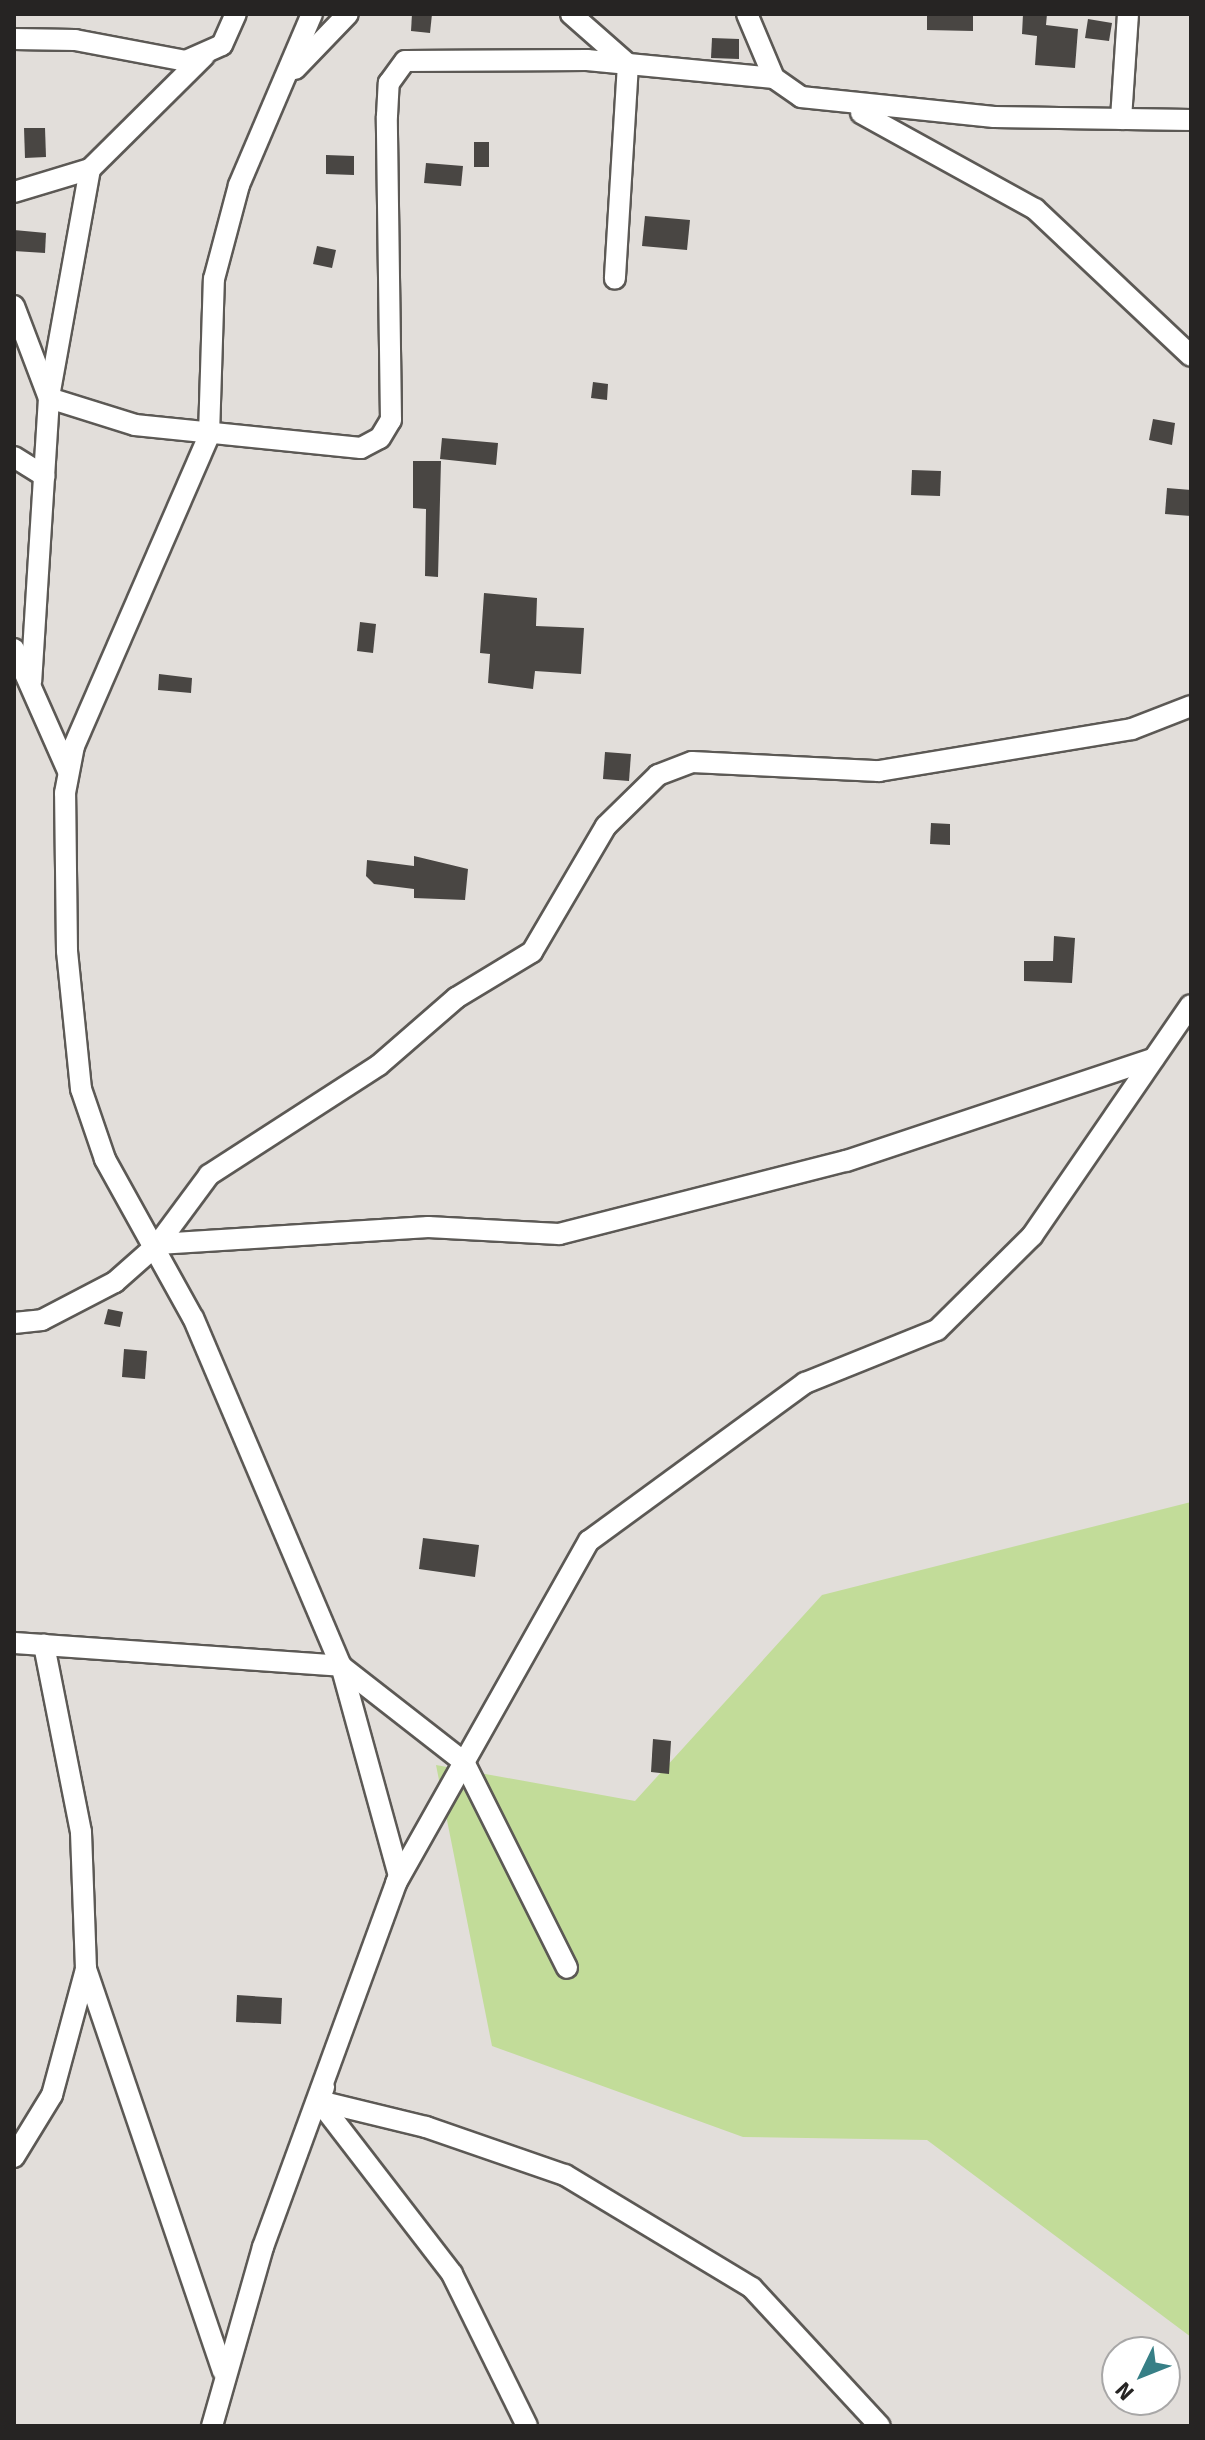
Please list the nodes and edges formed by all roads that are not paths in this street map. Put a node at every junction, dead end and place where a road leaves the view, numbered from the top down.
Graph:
1 (236, 14) edge
2 (312, 14) edge
3 (348, 14) edge
4 (571, 14) edge
5 (747, 14) edge
6 (1128, 14) edge
7 (14, 39) edge
8 (204, 56) junction
9 (628, 64) junction
10 (287, 77) junction
11 (774, 78) junction
12 (838, 104) junction
13 (1121, 119) junction
14 (1191, 120) edge
15 (90, 169) junction
16 (14, 192) edge
17 (615, 279) dead end
18 (14, 306) edge
19 (1191, 356) edge
20 (49, 398) junction
21 (209, 435) junction
22 (14, 457) edge
23 (44, 476) junction
24 (14, 649) edge
25 (31, 681) junction
26 (1191, 706) edge
27 (68, 771) junction
28 (1191, 1005) edge
29 (1153, 1059) junction
30 (158, 1244) junction
31 (14, 1323) edge
32 (14, 1643) edge
33 (44, 1645) junction
34 (341, 1666) junction
35 (464, 1762) junction
36 (399, 1876) junction
37 (567, 1968) dead end
38 (86, 1969) junction
39 (319, 2101) junction
40 (14, 2157) edge
41 (223, 2371) junction
42 (212, 2426) edge
43 (527, 2426) edge
44 (880, 2426) edge

1 - 8 street
2 - 10 street
3 - 10 street
4 - 9 street
5 - 11 street
6 - 13 street
7 - 8 street
8 - 15 street
9 - 11 street
9 - 17 street
9 - 21 street
10 - 21 street
11 - 12 street
12 - 13 street
12 - 19 street
13 - 14 street
15 - 16 street
15 - 20 street
18 - 20 street
20 - 21 street
20 - 23 street
21 - 27 street
22 - 23 street
23 - 25 street
24 - 25 street
25 - 27 street
26 - 30 street
27 - 30 street
28 - 29 street
29 - 30 street
29 - 35 street
30 - 31 street
30 - 34 street
32 - 33 street
33 - 34 street
33 - 38 street
34 - 35 street
34 - 36 street
35 - 36 street
35 - 37 street
36 - 39 street
36 - 41 street
38 - 40 street
38 - 41 street
39 - 43 street
39 - 44 street
41 - 42 street

